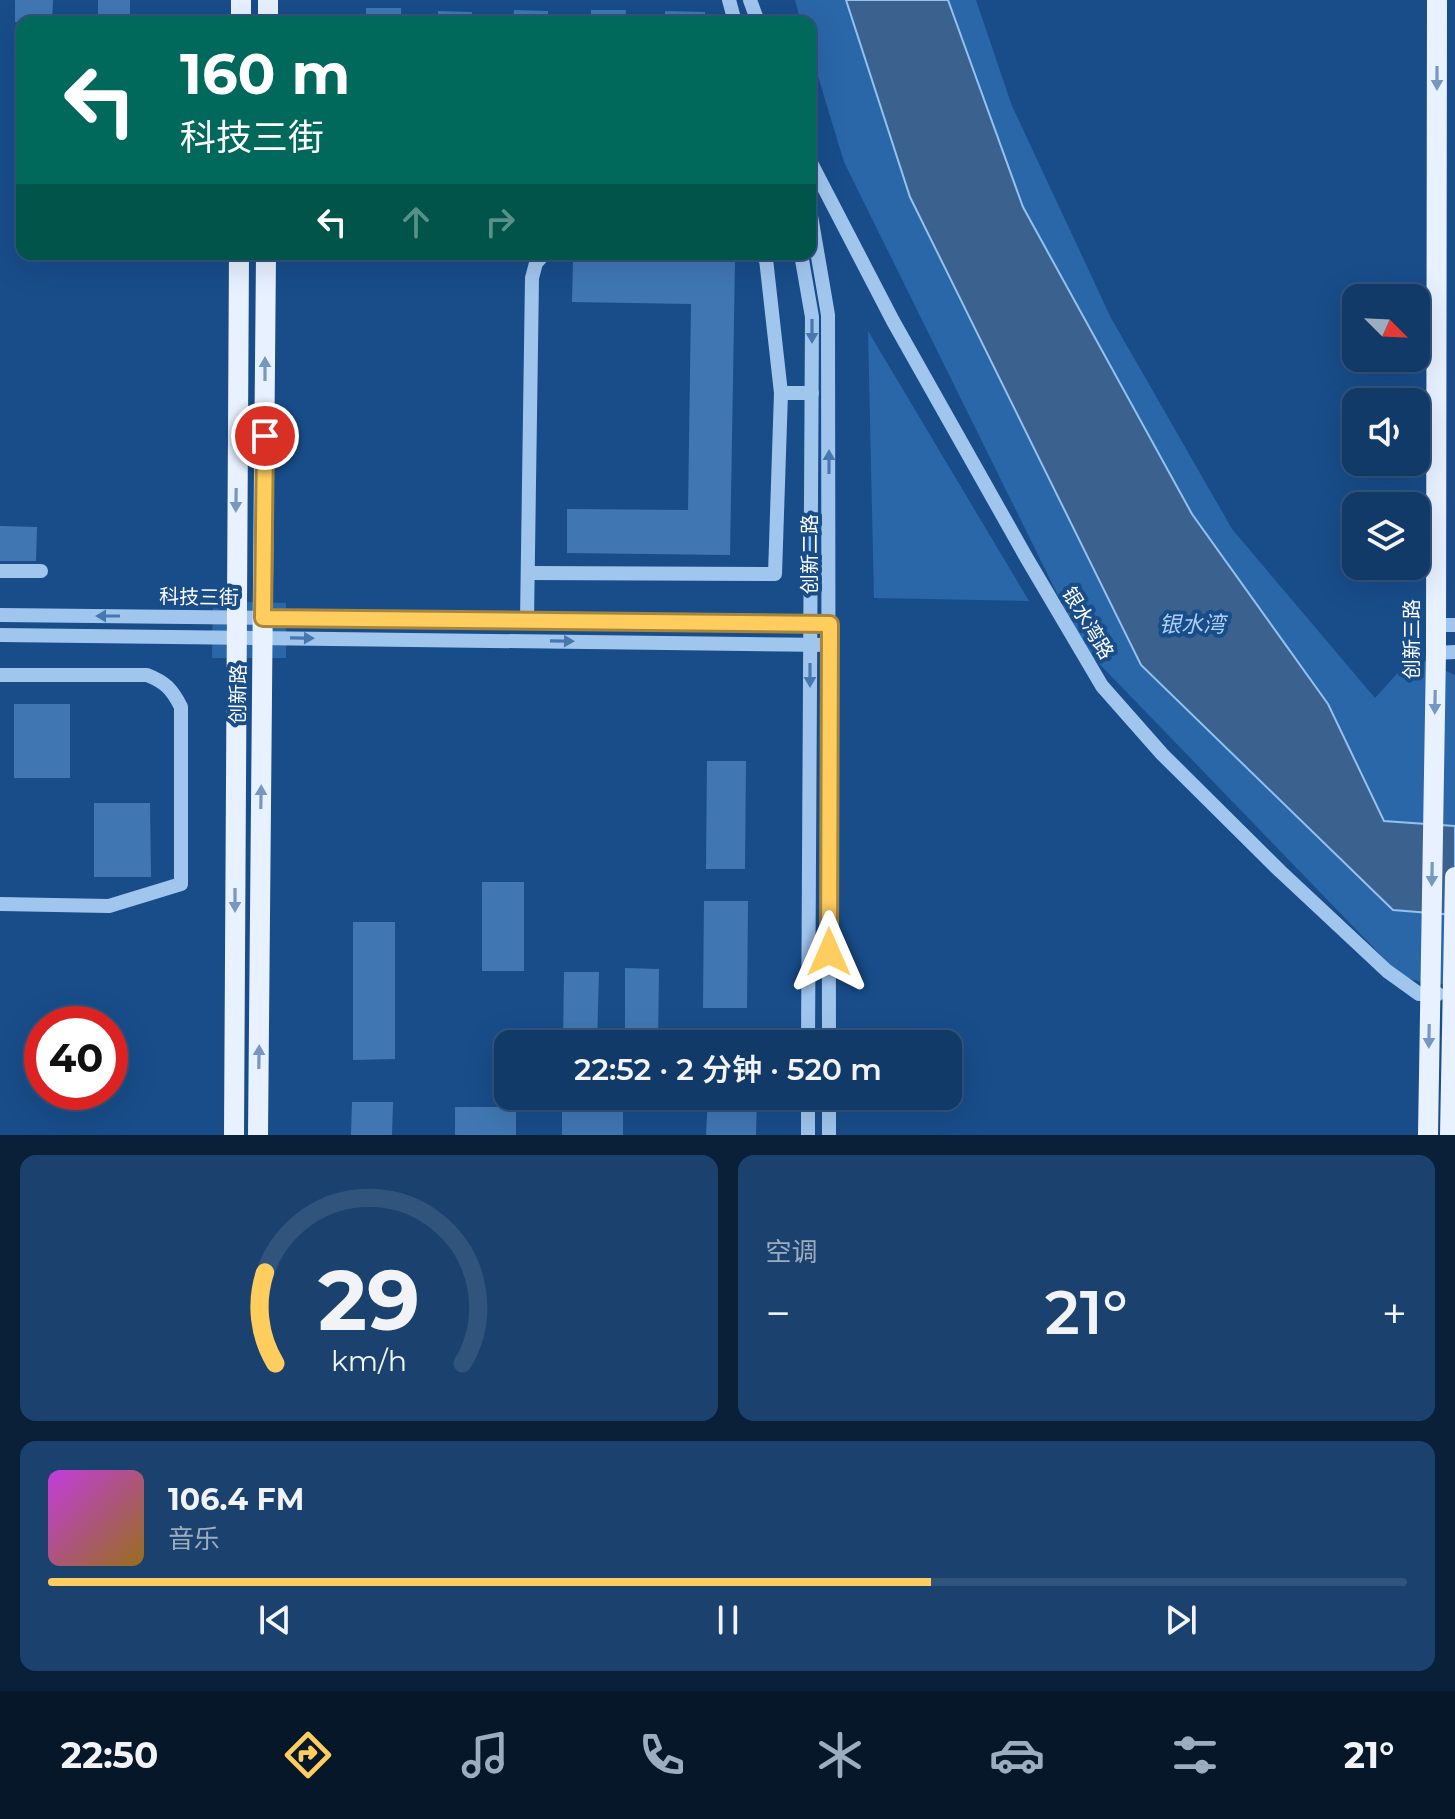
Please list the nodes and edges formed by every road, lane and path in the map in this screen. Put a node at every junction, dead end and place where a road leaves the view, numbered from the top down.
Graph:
1 (1437, 0) edge
2 (816, 173) edge
3 (816, 245) edge
4 (239, 260) edge
5 (266, 260) edge
6 (539, 260) edge
7 (766, 260) edge
8 (802, 260) edge
9 (781, 393) junction
10 (812, 393) junction
11 (0, 571) edge
12 (41, 571) dead end
13 (528, 573) junction
14 (0, 615) edge
15 (527, 621) junction
16 (810, 624) junction
17 (830, 624) junction
18 (1446, 625) edge
19 (235, 627) junction
20 (263, 628) junction
21 (0, 635) edge
22 (810, 644) junction
23 (830, 645) junction
24 (1446, 652) edge
25 (0, 675) edge
26 (1455, 877) edge
27 (0, 904) edge
28 (1429, 994) junction
29 (1454, 994) edge
30 (808, 1030) edge
31 (829, 1030) edge
32 (808, 1110) edge
33 (829, 1110) edge
34 (234, 1135) edge
35 (258, 1135) edge
36 (808, 1135) edge
37 (829, 1135) edge
38 (1428, 1135) edge
39 (1450, 1135) edge

1 -> 18 main road, 创新三路
2 - 28 street, 银水湾路
17 -> 3 street, 创新二路
4 -> 19 main road, 创新路
20 -> 5 main road, 创新路
6 - 13 street
7 - 9 street
8 -> 10 street, 创新二路
9 - 10 street
9 - 13 street
10 - 16 street, 创新二路
11 - 12 street
13 - 15 street
19 -> 14 street, 科技三街
15 - 16 street, 科技三街
15 - 20 street, 科技三街
16 - 17 street, 科技三街
16 - 22 street, 创新二路
17 - 23 street, 创新二路
18 - 24 main road, 创新三路
19 - 20 street, 科技三街
19 - 21 street, 科技三街
19 -> 34 main road, 创新路
20 -> 22 street, 科技三街
35 -> 20 main road, 创新路
22 - 23 street, 科技三街
22 -> 30 street, 创新二路
23 - 31 street, 创新二路
24 -> 28 main road, 创新三路
25 - 27 street
26 - 29 main road
28 - 29 street, 银水湾路
28 -> 38 main road, 创新三路
29 - 39 main road
32 - 36 street
33 - 37 street

